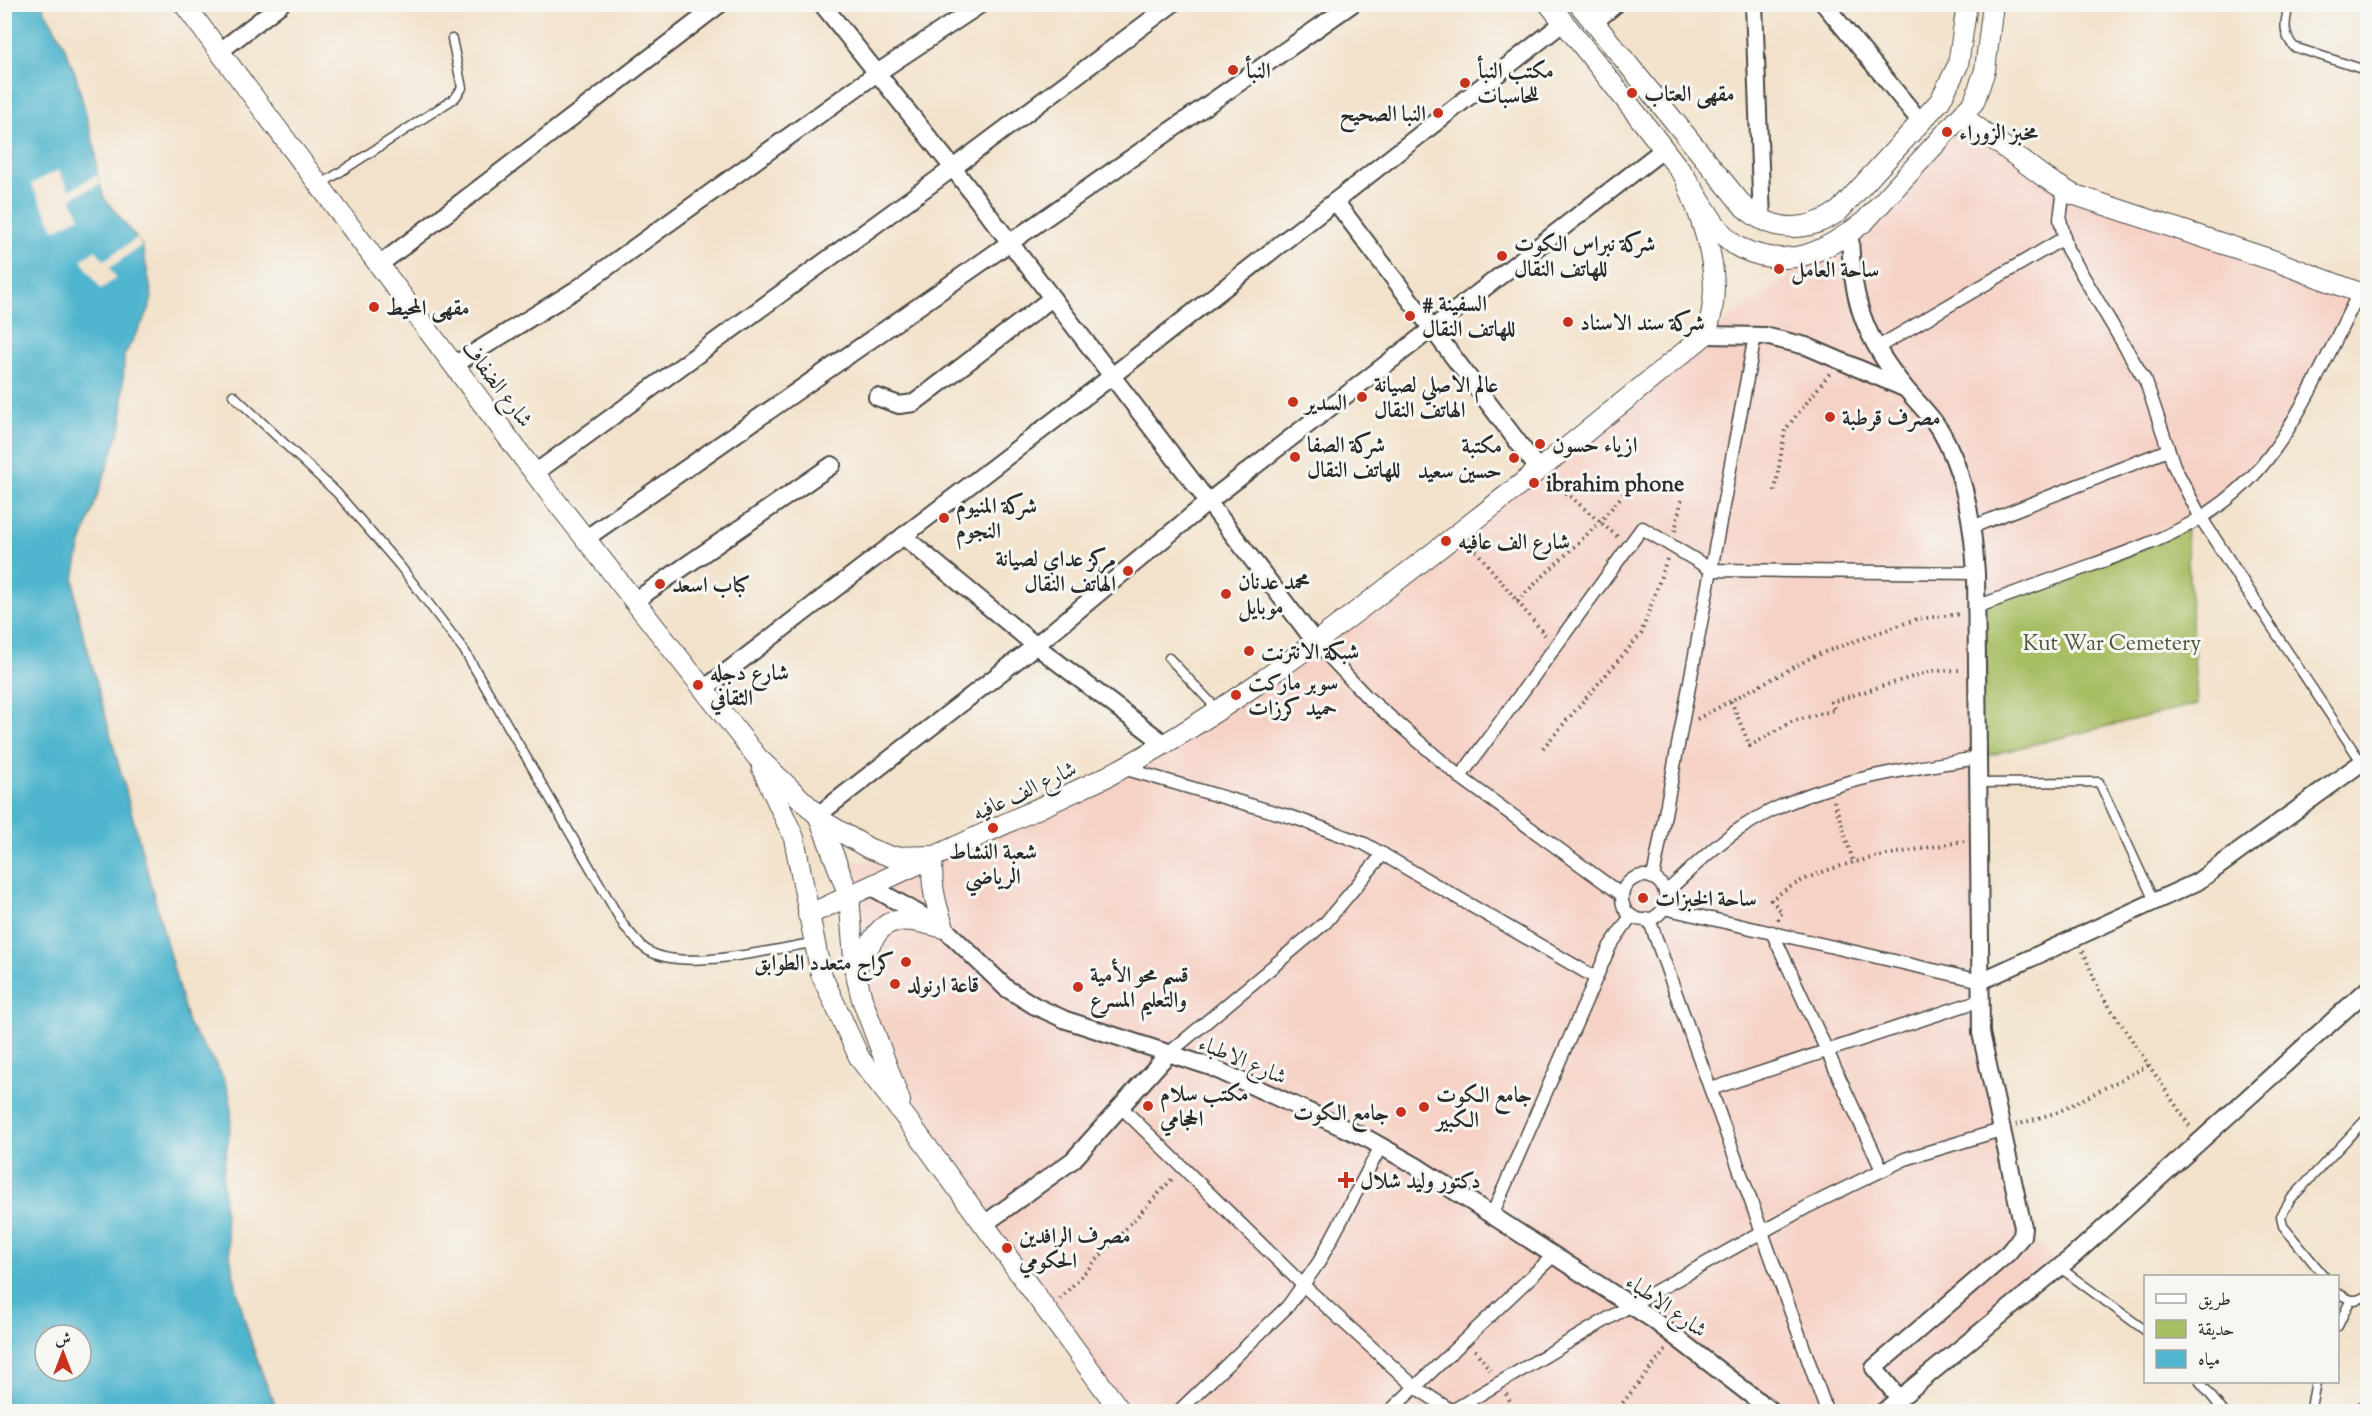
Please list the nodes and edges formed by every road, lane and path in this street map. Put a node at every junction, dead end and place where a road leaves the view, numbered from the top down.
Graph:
1 (184, 4) edge
2 (281, 4) edge
3 (720, 4) edge
4 (822, 4) edge
5 (981, 4) edge
6 (1172, 4) edge
7 (1352, 4) edge
8 (1549, 4) edge
9 (1579, 4) edge
10 (1616, 4) edge
11 (1754, 4) edge
12 (1824, 4) edge
13 (1967, 4) edge
14 (1994, 4) edge
15 (2289, 4) edge
16 (1564, 22) junction
17 (1593, 23) junction
18 (452, 39) dead end
19 (219, 52) junction
20 (2367, 71) edge
21 (877, 73) junction
22 (1962, 116) junction
23 (1920, 122) junction
24 (1664, 149) junction
25 (953, 168) junction
26 (1684, 175) junction
27 (320, 186) junction
28 (2064, 189) junction
29 (1335, 201) junction
30 (1762, 221) junction
31 (1850, 232) junction
32 (2064, 238) junction
33 (1010, 243) junction
34 (379, 265) junction
35 (2363, 295) edge
36 (1052, 298) junction
37 (1432, 329) junction
38 (1705, 335) junction
39 (1755, 336) junction
40 (1878, 347) junction
41 (1841, 358) junction
42 (454, 365) junction
43 (1112, 376) junction
44 (1905, 388) junction
45 (233, 395) dead end
46 (877, 397) dead end
47 (2168, 450) junction
48 (832, 465) dead end
49 (1539, 470) junction
50 (535, 473) junction
51 (1626, 491) dead end
52 (1775, 491) dead end
53 (1682, 497) dead end
54 (1208, 502) junction
55 (2201, 518) junction
56 (1600, 522) junction
57 (1972, 527) junction
58 (1460, 532) junction
59 (903, 536) junction
60 (585, 539) junction
61 (1672, 545) junction
62 (1628, 547) junction
63 (1712, 570) junction
64 (1976, 573) junction
65 (633, 602) junction
66 (1517, 602) junction
67 (2257, 605) joint
68 (1976, 610) junction
69 (1316, 643) junction
70 (1035, 645) junction
71 (1555, 647) junction
72 (1169, 658) dead end
73 (1977, 669) junction
74 (704, 689) junction
75 (1731, 701) junction
76 (1217, 709) junction
77 (1683, 720) junction
78 (1165, 744) junction
79 (1543, 748) dead end
80 (757, 757) junction
81 (1978, 758) junction
82 (2365, 764) edge
83 (1123, 768) junction
84 (1460, 777) junction
85 (1979, 783) junction
86 (1831, 788) junction
87 (818, 815) junction
88 (1979, 838) junction
89 (1383, 854) junction
90 (933, 856) junction
91 (1854, 864) junction
92 (1653, 878) junction
93 (870, 886) junction
94 (1665, 893) junction
95 (1622, 895) junction
96 (849, 896) junction
97 (2155, 903) junction
98 (1664, 908) junction
99 (808, 915) junction
100 (1631, 916) junction
101 (1649, 919) junction
102 (944, 928) junction
103 (1772, 933) junction
104 (2078, 938) junction
105 (812, 943) junction
106 (855, 970) junction
107 (1596, 978) junction
108 (1981, 981) junction
109 (2367, 988) edge
110 (1981, 1000) junction
111 (1827, 1051) junction
112 (1168, 1054) junction
113 (2149, 1065) junction
114 (1711, 1089) junction
115 (1121, 1107) junction
116 (2367, 1117) edge
117 (906, 1118) junction
118 (2004, 1129) junction
119 (2199, 1141) junction
120 (1381, 1146) junction
121 (1183, 1168) junction
122 (1882, 1170) junction
123 (1492, 1215) junction
124 (983, 1225) junction
125 (1763, 1233) junction
126 (1554, 1255) junction
127 (2059, 1267) junction
128 (2323, 1275) edge
129 (1304, 1286) junction
130 (2339, 1294) edge
131 (2367, 1294) edge
132 (2350, 1301) junction
133 (1630, 1305) junction
134 (1047, 1313) junction
135 (2339, 1322) edge
136 (2144, 1330) edge
137 (1676, 1337) junction
138 (2201, 1383) edge
139 (2316, 1383) edge
140 (1415, 1388) junction
141 (1899, 1398) junction
142 (2367, 1409) edge
143 (1121, 1412) edge
144 (1178, 1412) edge
145 (1389, 1412) edge
146 (1615, 1412) edge
147 (1773, 1412) edge
148 (1827, 1412) edge
149 (1883, 1412) edge
150 (2224, 1412) edge
151 (2310, 1412) edge
152 (2363, 1412) edge

1 - 19 street, شارع الضفاف
2 - 19 street
3 - 34 street
4 - 21 street
5 - 21 street
6 - 25 street
7 - 33 street
8 - 16 street
9 - 17 street
10 - 17 street
11 - 30 street
12 - 23 street
13 - 23 street
14 - 22 street
15 - 20 lane
16 - 24 street
16 - 29 street
17 - 30 street
18 - 27 lane
19 - 27 street, شارع الضفاف
21 - 25 street
21 - 42 street
22 - 28 street
22 - 31 street
23 - 30 street
24 - 26 street
24 - 37 street
25 - 33 street
25 - 50 street
26 - 31 street
26 - 38 street
27 - 34 street, شارع الضفاف
28 - 32 street
28 - 35 street
29 - 37 street
29 - 43 street
31 - 40 street
32 - 40 street
32 - 47 street
33 - 36 street
33 - 60 street
34 - 42 street, شارع الضفاف
35 - 55 street
36 - 43 street
36 - 46 street
37 - 49 street
37 - 54 street
38 - 39 street
38 - 49 street, شارع الف عافيه
39 - 41 street
39 - 63 street
40 - 44 street
41 - 44 street
41 - 52 path
42 - 50 street, شارع الضفاف
43 - 54 street
43 - 59 street
44 - 57 street
45 - 105 lane
47 - 55 street
47 - 57 street
48 - 65 street
49 - 56 path
49 - 58 street, شارع الف عافيه
50 - 60 street, شارع الضفاف
51 - 56 path
53 - 61 path
54 - 69 street
54 - 70 street
55 - 67 street
55 - 68 street
56 - 62 path
56 - 66 path
57 - 64 street
58 - 66 path
58 - 69 street, شارع الف عافيه
59 - 70 street
59 - 74 street
60 - 65 street, شارع الضفاف
61 - 62 street
61 - 63 street
61 - 79 path
62 - 71 street
63 - 64 street
63 - 77 street
64 - 68 street
65 - 74 street, شارع الضفاف
66 - 71 path
67 - 82 lane
68 - 73 street
68 - 75 path
69 - 76 street, شارع الف عافيه
69 - 84 street
70 - 78 street
70 - 87 street
71 - 84 street
72 - 76 lane
73 - 75 path
73 - 81 street
74 - 80 street, شارع الضفاف
75 - 77 path
76 - 78 street, شارع الف عافيه
77 - 92 street
78 - 83 street, شارع الف عافيه
80 - 87 street
80 - 99 street
81 - 85 street
81 - 86 street
82 - 97 street
83 - 89 street
83 - 90 street, شارع الف عافيه
84 - 95 street
85 - 88 street
85 - 97 lane
86 - 91 path
86 - 94 street
87 - 90 street
87 - 96 street
88 - 91 path
88 - 108 street
89 - 107 street
89 - 112 street
90 - 93 street, شارع الف عافيه
90 - 102 street
91 - 103 path
92 - 94 street
92 - 95 street
93 - 96 street, شارع الف عافيه
93 - 102 street, شارع الاطباء
94 - 98 street
95 - 100 street
96 - 99 street, شارع الف عافيه
96 - 106 street
97 - 104 street
98 - 101 street
98 - 103 street
99 - 105 street
100 - 101 street
100 - 107 street
101 - 114 street
102 - 106 street
102 - 112 street, شارع الاطباء
103 - 108 street
103 - 111 street
104 - 108 street
104 - 113 path
105 - 117 street
106 - 117 street
107 - 123 street
108 - 110 street
109 - 119 street
110 - 111 street
110 - 118 street
111 - 114 street
111 - 122 street
112 - 115 street
112 - 120 street, شارع الاطباء
113 - 118 path
113 - 119 path
114 - 125 street
115 - 121 street
115 - 124 street
116 - 128 lane
117 - 124 street
118 - 122 street
118 - 141 street
119 - 127 street
120 - 123 street, شارع الاطباء
120 - 129 street
121 - 129 street
121 - 134 path
122 - 125 street
123 - 126 street, شارع الاطباء
124 - 134 street
125 - 133 street
125 - 148 street
126 - 133 street, شارع الاطباء
126 - 140 street
127 - 136 lane
127 - 141 street
129 - 140 street
129 - 144 street
130 - 132 lane
131 - 132 lane
132 - 135 lane
133 - 137 street, شارع الاطباء
133 - 140 street
134 - 143 street
137 - 146 path
137 - 147 street, شارع الاطباء
138 - 150 lane
139 - 151 lane
140 - 145 street
141 - 149 street
142 - 152 street

